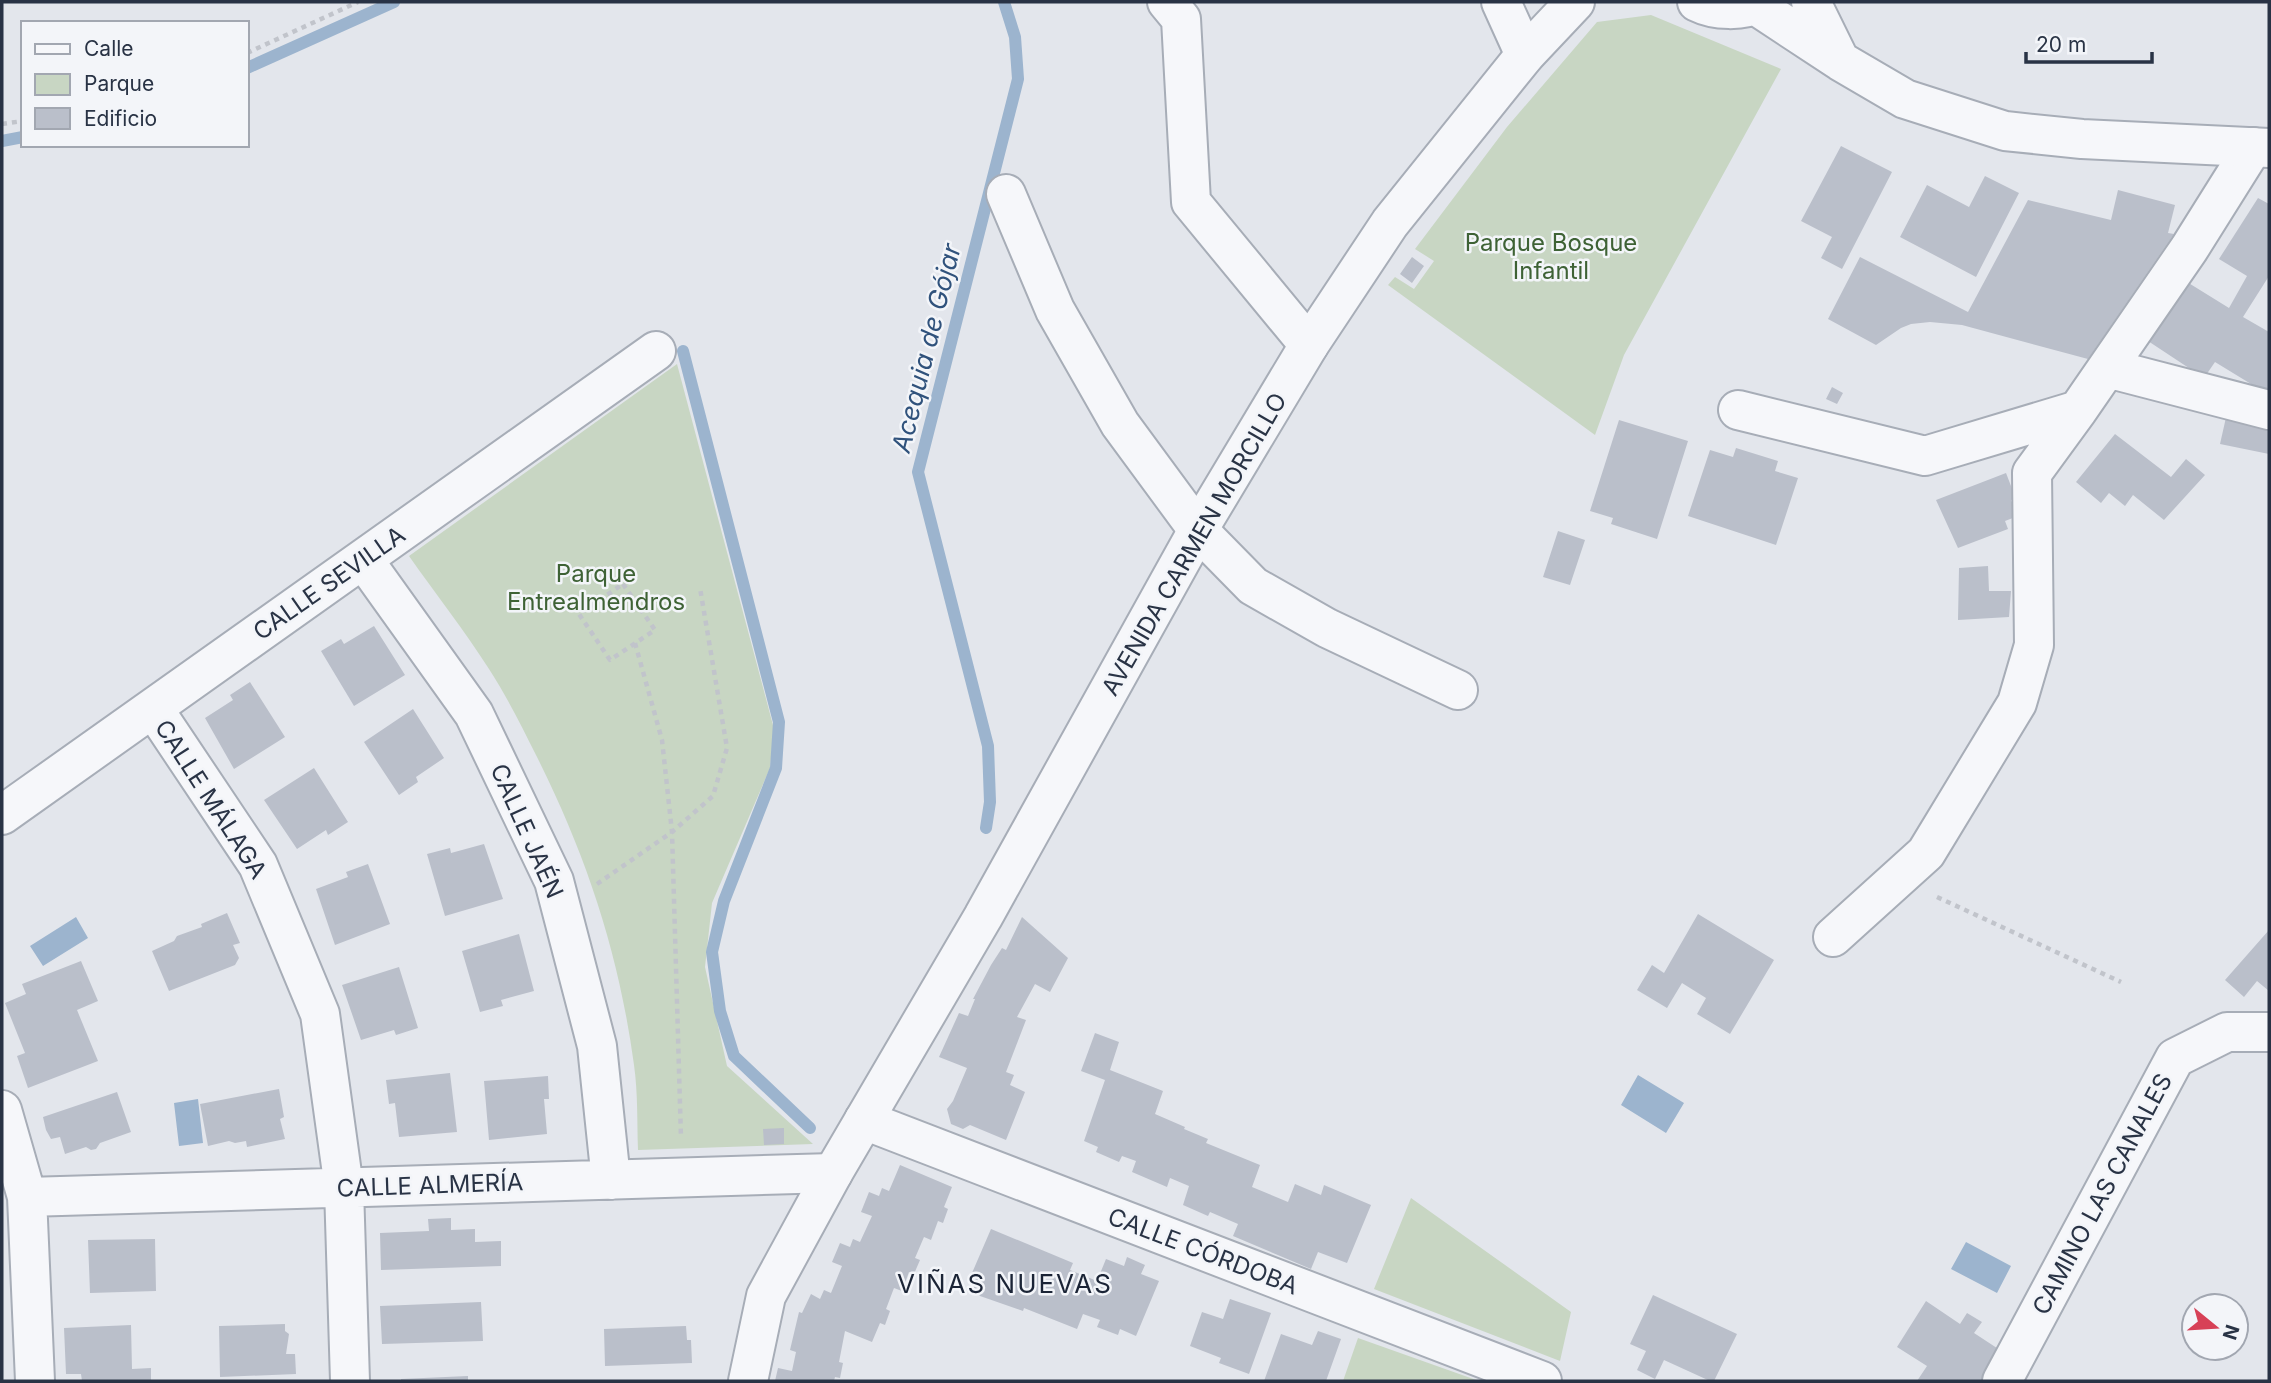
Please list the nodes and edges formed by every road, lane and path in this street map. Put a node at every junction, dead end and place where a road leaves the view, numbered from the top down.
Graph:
1 (358, 2) edge
2 (1167, 2) edge
3 (1501, 2) edge
4 (1575, 2) edge
5 (1696, 2) edge
6 (1811, 2) edge
7 (1758, 4) edge
8 (248, 53) edge
9 (1525, 55) junction
10 (1840, 61) junction
11 (21, 121) edge
12 (2, 124) edge
13 (2261, 148) edge
14 (1006, 194) dead end
15 (1309, 345) junction
16 (656, 351) dead end
17 (2107, 368) junction
18 (1738, 410) dead end
19 (2078, 410) junction
20 (2269, 410) edge
21 (1198, 530) junction
22 (363, 559) junction
23 (700, 587) dead end
24 (635, 643) junction
25 (1458, 690) dead end
26 (153, 708) junction
27 (2, 815) edge
28 (671, 832) junction
29 (1897, 879) junction
30 (561, 909) junction
31 (1833, 937) dead end
32 (2121, 982) dead end
33 (2269, 1032) edge
34 (2, 1111) edge
35 (864, 1120) junction
36 (833, 1173) junction
37 (682, 1178) junction
38 (611, 1180) junction
39 (344, 1188) junction
40 (27, 1197) junction
41 (35, 1381) edge
42 (351, 1381) edge
43 (748, 1381) edge
44 (1542, 1381) edge
45 (2002, 1381) edge

1 - 8 path
2 - 15 street
3 - 9 street
4 - 9 street, AVENIDA CARMEN MORCILLO
5 - 7 street
6 - 10 street
7 - 10 street
9 - 15 street, AVENIDA CARMEN MORCILLO
10 - 13 street
11 - 12 path
13 - 17 street
14 - 21 street
15 - 21 street, AVENIDA CARMEN MORCILLO
16 - 22 street, CALLE SEVILLA
17 - 19 street
17 - 20 street
18 - 19 street
19 - 29 street
21 - 25 street
21 - 35 street, AVENIDA CARMEN MORCILLO
22 - 26 street, CALLE SEVILLA
22 - 30 street, CALLE JAÉN
23 - 28 path
24 - 24 path
24 - 28 path
26 - 27 street, CALLE SEVILLA
26 - 39 street, CALLE MÁLAGA
28 - 30 path
28 - 37 path
29 - 31 street
29 - 32 path
30 - 38 street, CALLE JAÉN
33 - 45 street, CAMINO LAS CANALES
34 - 40 street
35 - 36 street, AVENIDA CARMEN MORCILLO
35 - 44 street, CALLE CÓRDOBA
36 - 37 street, CALLE ALMERÍA
36 - 43 street, AVENIDA CARMEN MORCILLO
37 - 38 street, CALLE ALMERÍA
38 - 39 street, CALLE ALMERÍA
39 - 40 street, CALLE ALMERÍA
39 - 42 street, CALLE MÁLAGA
40 - 41 street

